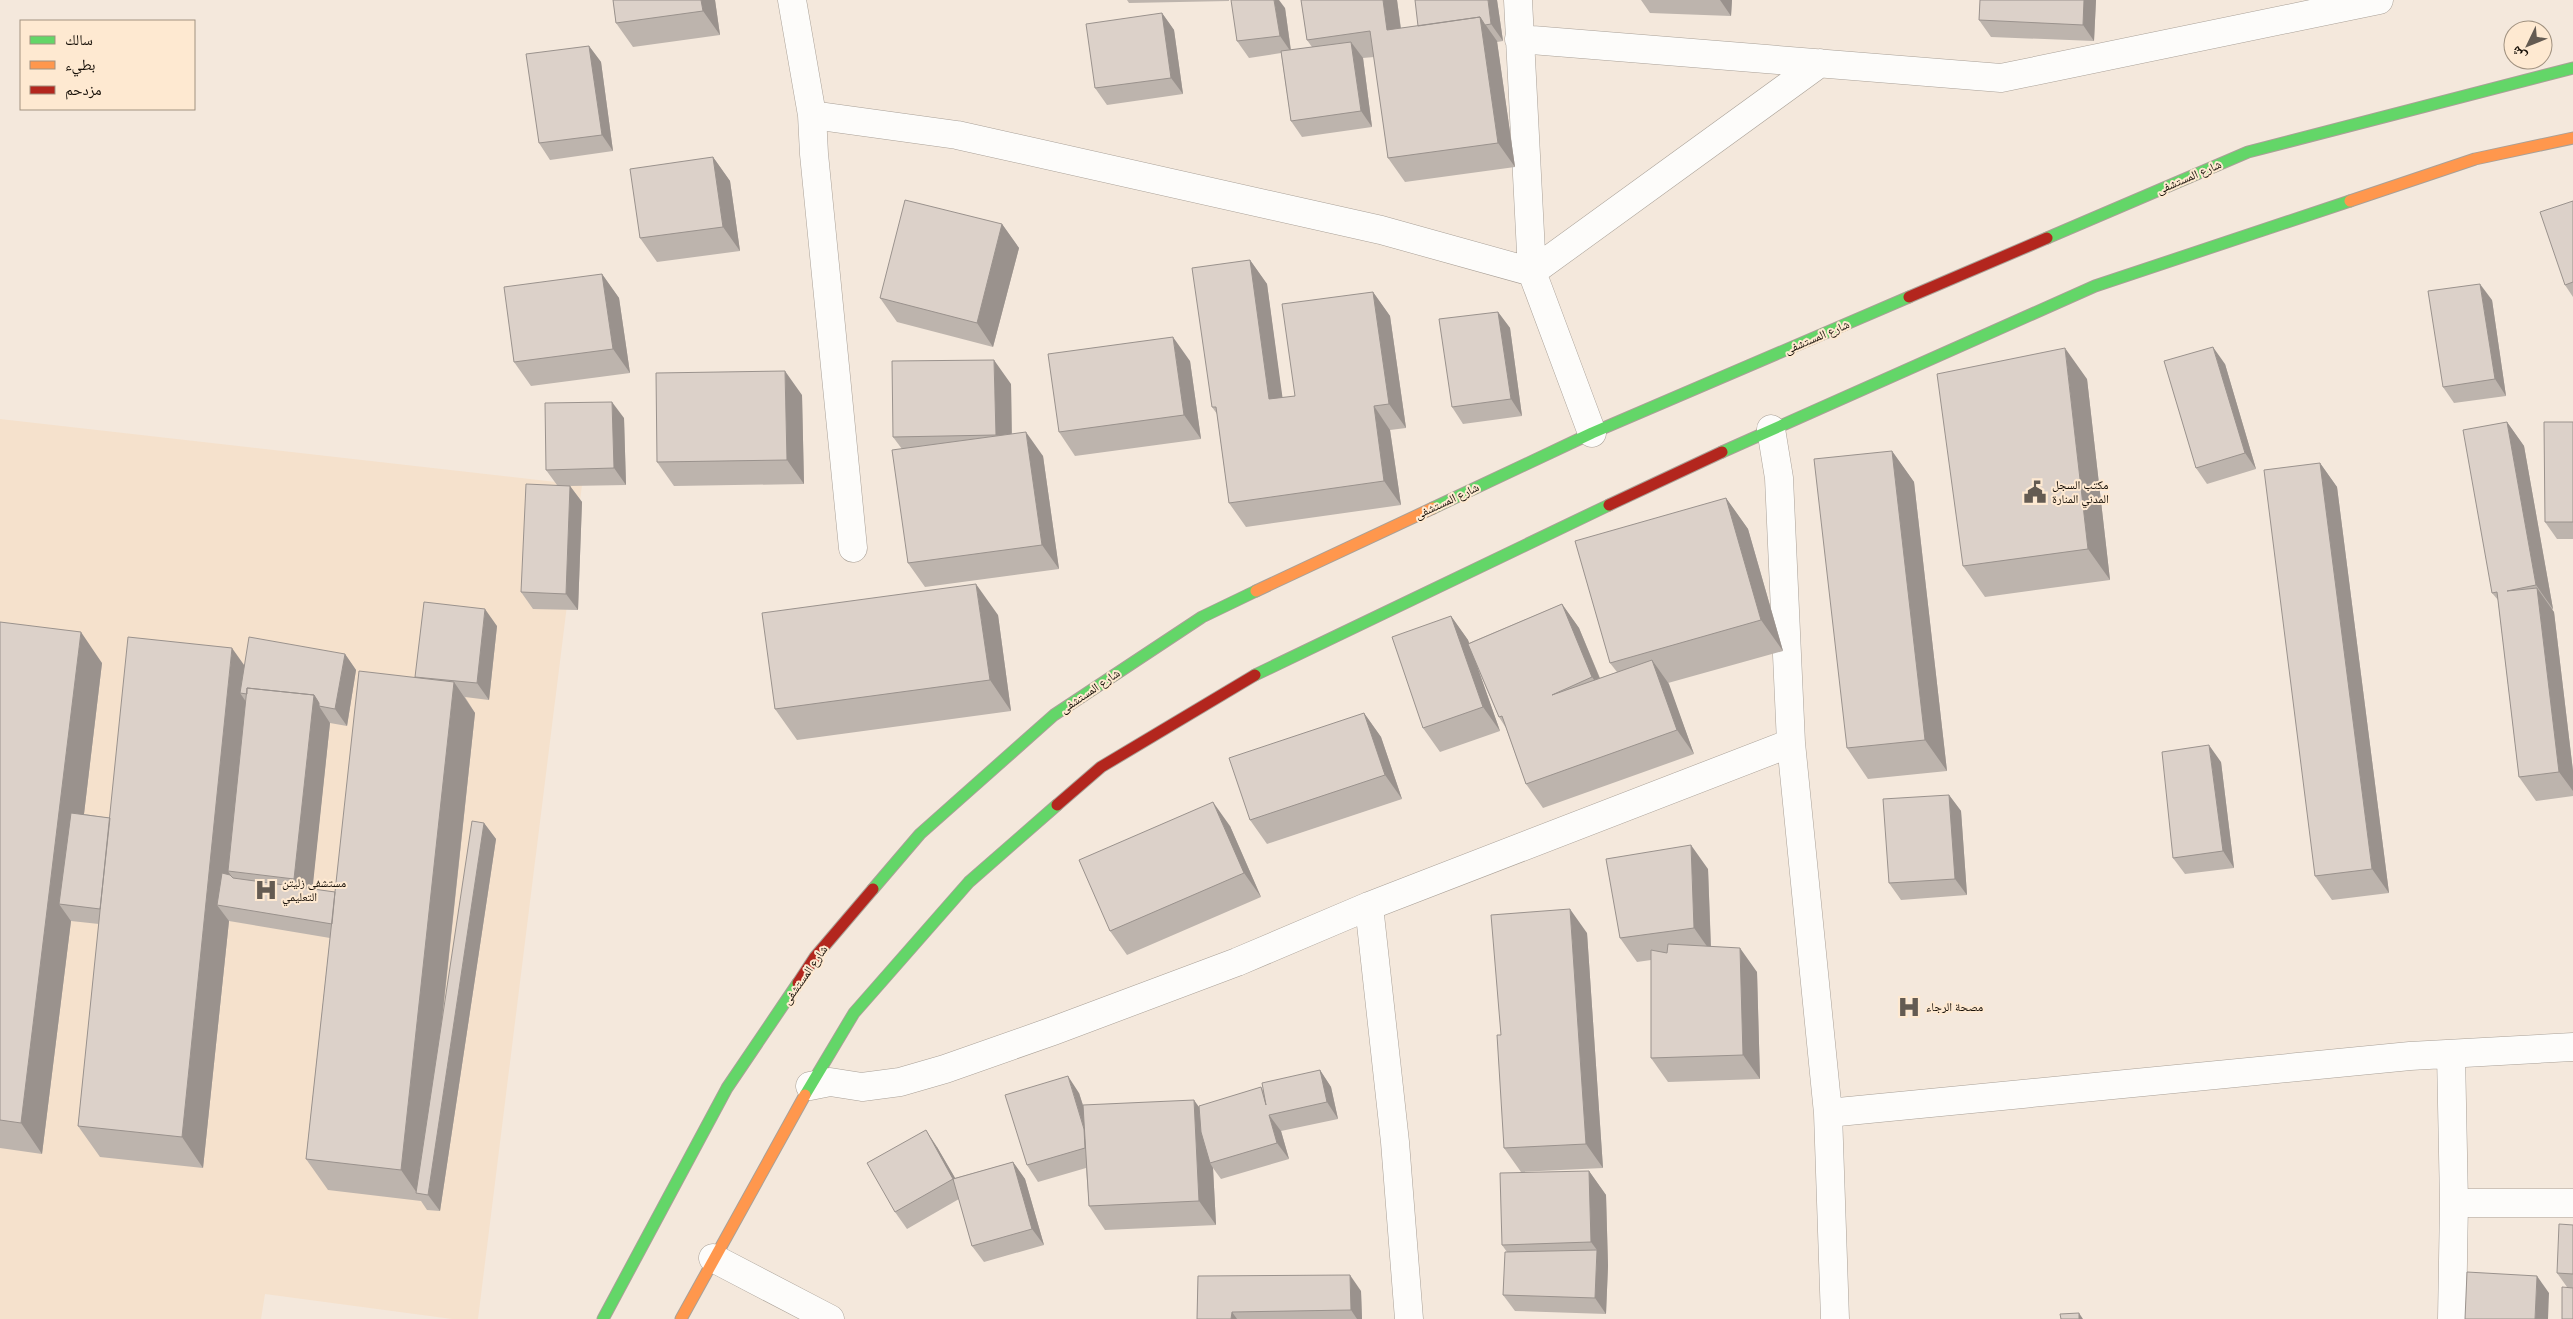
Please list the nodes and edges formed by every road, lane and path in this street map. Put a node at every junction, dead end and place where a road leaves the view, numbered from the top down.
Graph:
1 (792, 0) edge
2 (1518, 0) edge
3 (2379, 0) edge
4 (1519, 39) junction
5 (1820, 63) junction
6 (2573, 68) edge
7 (812, 115) junction
8 (2573, 138) edge
9 (1532, 272) junction
10 (1771, 429) junction
11 (1592, 433) junction
12 (853, 548) dead end
13 (1791, 743) junction
14 (1369, 906) junction
15 (2573, 1047) edge
16 (2451, 1054) junction
17 (810, 1086) junction
18 (1828, 1113) junction
19 (2454, 1203) junction
20 (2573, 1203) edge
21 (713, 1258) junction
22 (603, 1319) edge
23 (681, 1319) edge
24 (830, 1319) edge
25 (1408, 1319) edge
26 (1835, 1319) edge
27 (2452, 1319) edge

1 - 7 street
2 - 4 street
3 - 5 street
4 - 5 street
4 - 9 street
5 - 9 street
6 - 11 main road, شارع المستشفى
7 - 9 street
7 - 12 street
8 - 10 main road
9 - 11 street
10 - 13 street
10 - 17 main road
11 - 22 main road, شارع المستشفى
13 - 14 street
13 - 18 street
14 - 17 street
14 - 25 street
15 - 16 street
16 - 18 street
16 - 19 street
17 - 21 main road
18 - 26 street
19 - 20 street
19 - 27 street
21 - 23 main road
21 - 24 street

